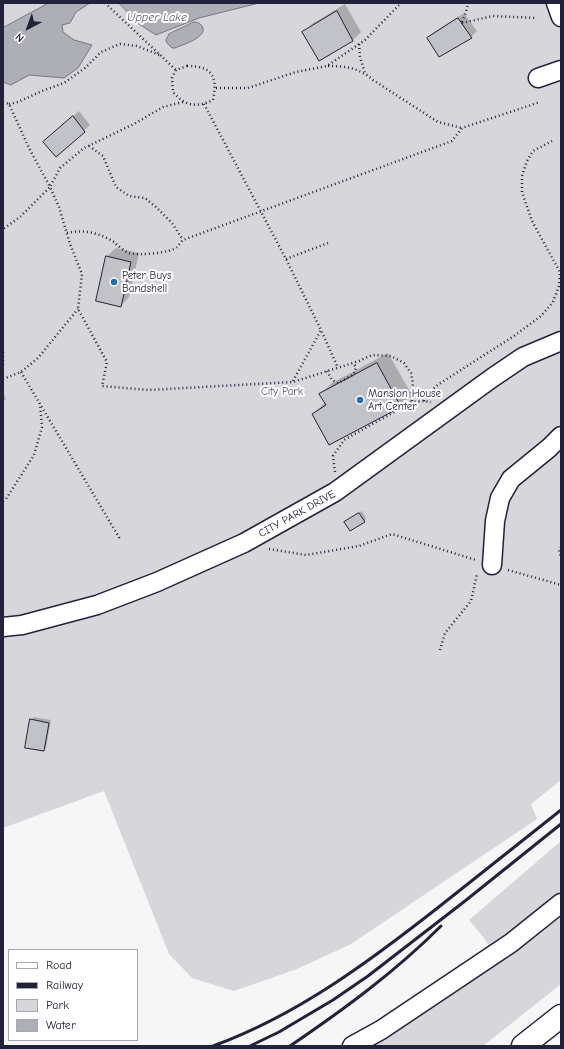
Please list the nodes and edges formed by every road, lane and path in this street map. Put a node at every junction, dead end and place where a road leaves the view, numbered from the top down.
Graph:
1 (105, 3) edge
2 (401, 3) edge
3 (468, 3) edge
4 (556, 3) edge
5 (561, 17) edge
6 (536, 18) dead end
7 (359, 44) junction
8 (162, 56) junction
9 (327, 66) junction
10 (176, 70) junction
11 (561, 70) edge
12 (366, 73) junction
13 (538, 78) dead end
14 (216, 88) junction
15 (3, 102) edge
16 (183, 102) junction
17 (540, 102) dead end
18 (9, 104) junction
19 (204, 104) junction
20 (462, 128) junction
21 (552, 141) dead end
22 (89, 146) junction
23 (50, 187) junction
24 (260, 211) junction
25 (3, 229) edge
26 (67, 233) junction
27 (183, 240) junction
28 (328, 243) dead end
29 (286, 259) junction
30 (78, 309) junction
31 (321, 330) junction
32 (561, 341) edge
33 (3, 352) edge
34 (353, 363) junction
35 (3, 366) edge
36 (338, 368) junction
37 (327, 371) junction
38 (21, 372) junction
39 (3, 379) edge
40 (293, 382) junction
41 (424, 401) junction
42 (412, 402) junction
43 (40, 404) junction
44 (453, 407) junction
45 (561, 436) edge
46 (328, 497) junction
47 (3, 501) edge
48 (120, 539) dead end
49 (561, 547) edge
50 (269, 549) dead end
51 (561, 558) edge
52 (486, 563) junction
53 (561, 585) edge
54 (3, 627) edge
55 (440, 650) dead end
56 (561, 903) edge
57 (561, 1016) edge
58 (352, 1046) edge
59 (523, 1046) edge

1 - 8 path
2 - 7 path
3 - 6 path
4 - 5 street
7 - 9 path
7 - 12 path
8 - 10 path
8 - 18 path
9 - 12 path
9 - 14 path
10 - 14 path
10 - 16 path
11 - 13 street
12 - 20 path
14 - 19 path
15 - 18 path
16 - 19 path
16 - 22 path
17 - 20 path
18 - 23 path
19 - 24 path
20 - 24 path
21 - 41 path
22 - 23 path
22 - 27 path
23 - 25 path
23 - 26 path
24 - 27 path
24 - 29 path
26 - 27 path
26 - 30 path
28 - 29 path
29 - 31 path
30 - 38 path
30 - 40 path
31 - 36 path
31 - 40 path
32 - 44 street, CITY PARK DRIVE
33 - 35 path
34 - 36 path
34 - 37 path
34 - 42 path
36 - 37 path
37 - 40 path
38 - 39 path
38 - 43 path
41 - 42 path
41 - 44 path
42 - 46 path
43 - 47 path
43 - 48 path
44 - 46 street, CITY PARK DRIVE
45 - 52 street
46 - 54 street, CITY PARK DRIVE
49 - 51 path
50 - 52 path
52 - 53 path
52 - 55 path
56 - 58 street
57 - 59 main road

